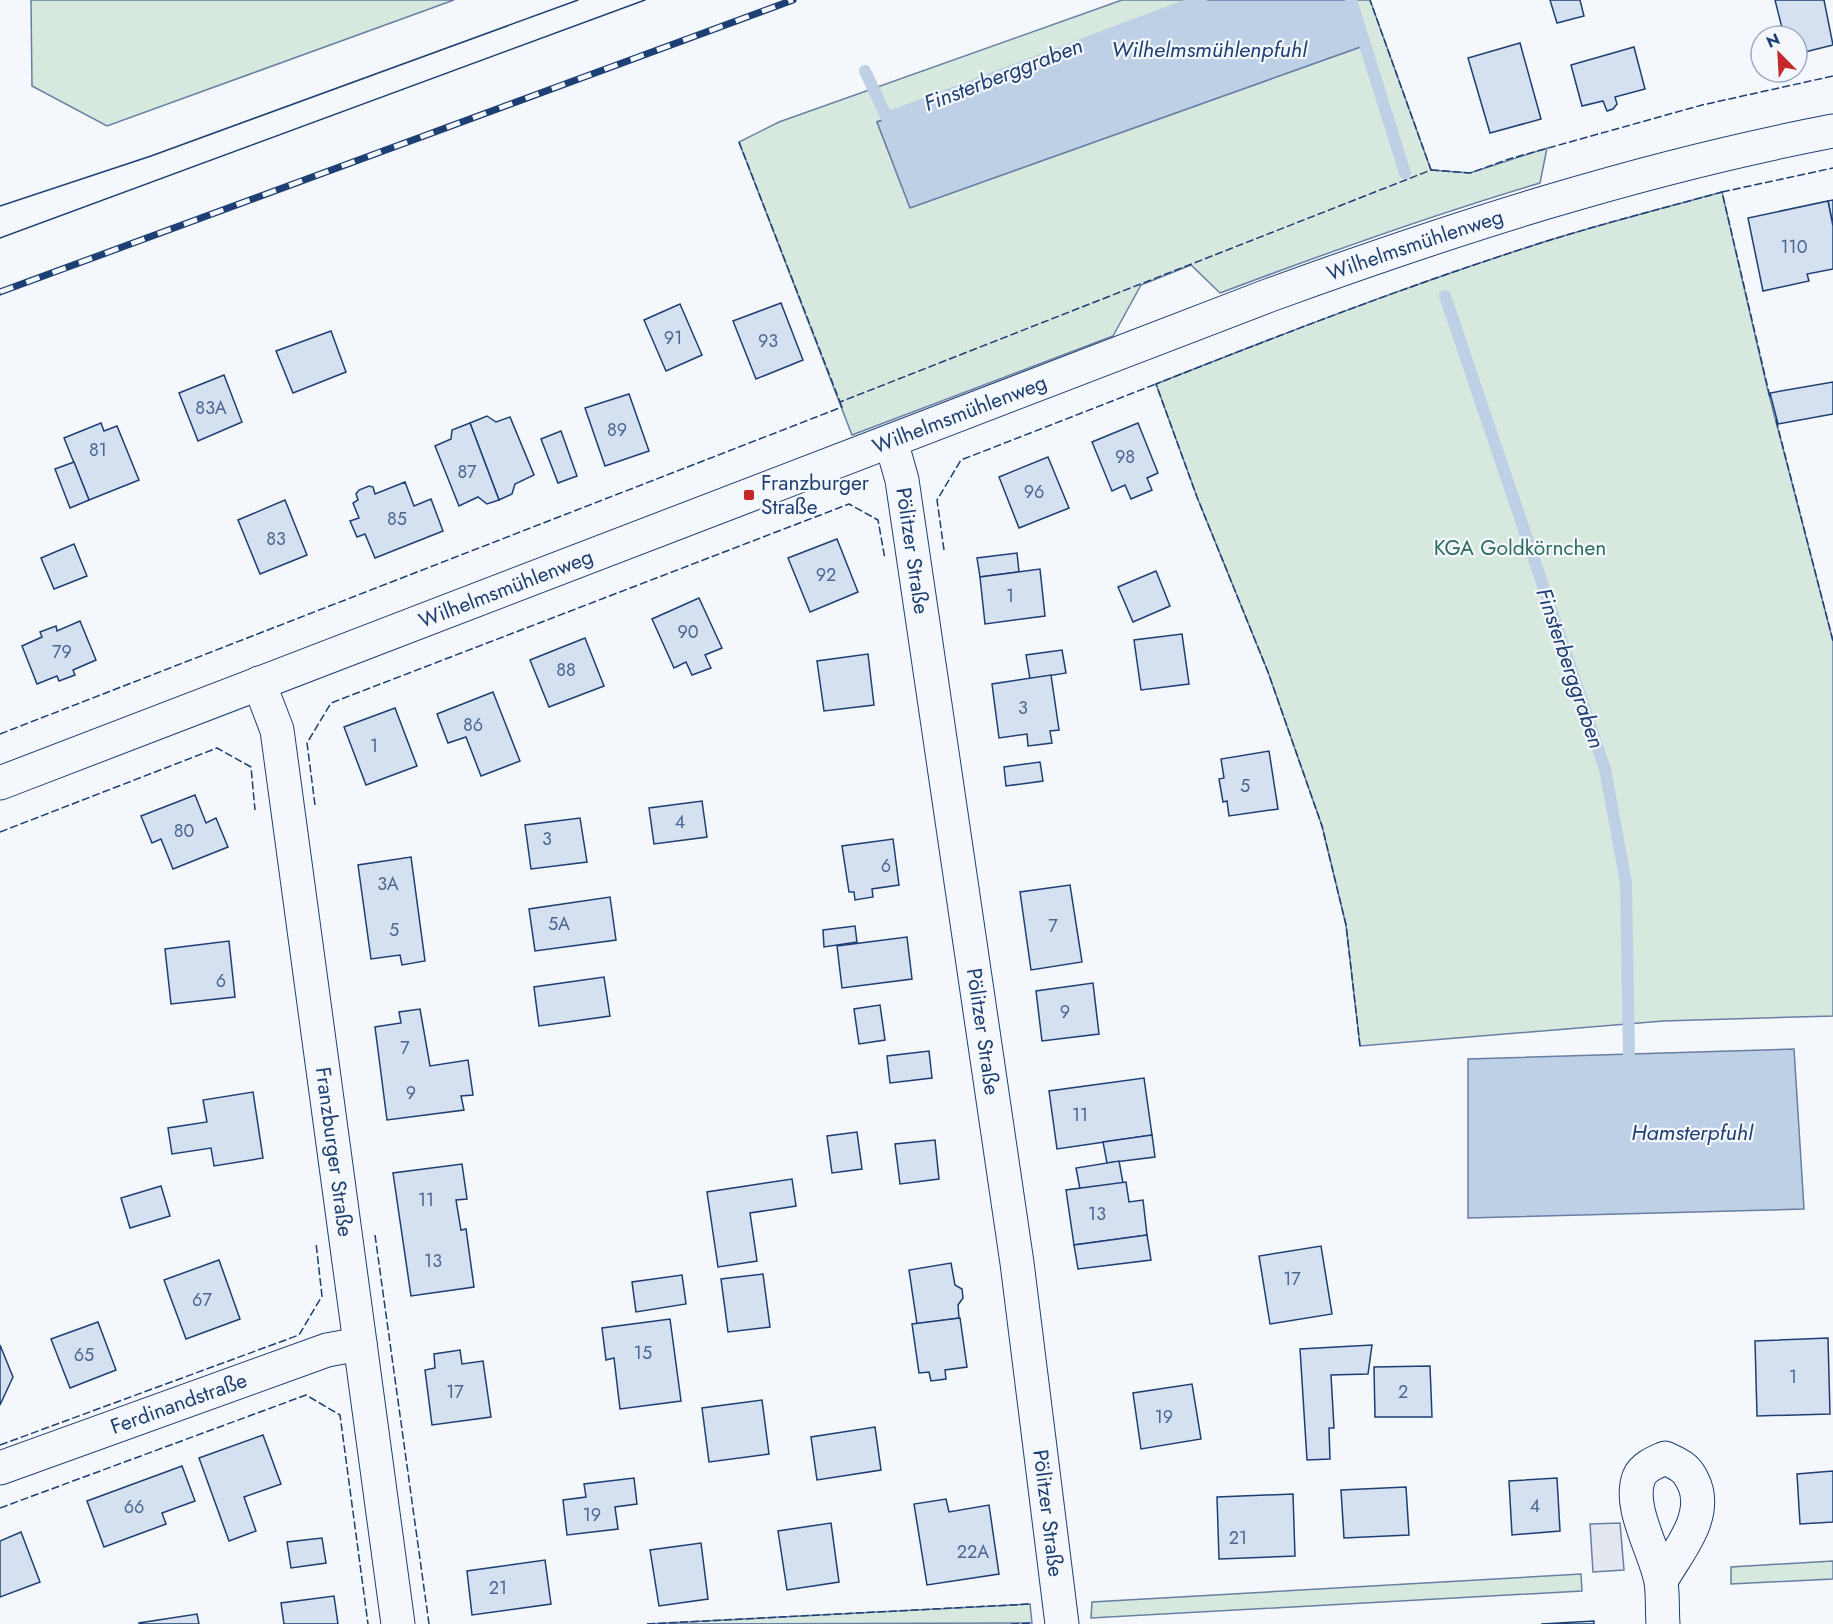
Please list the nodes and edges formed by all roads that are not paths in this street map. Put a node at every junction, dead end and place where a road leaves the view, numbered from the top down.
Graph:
1 (1833, 131) edge
2 (891, 441) junction
3 (259, 683) junction
4 (0, 783) edge
5 (360, 1344) junction
6 (0, 1468) edge
7 (1661, 1581) dead end
8 (398, 1624) edge
9 (1062, 1624) edge
10 (1663, 1624) edge

1 - 2 street, Wilhelmsmühlenweg
2 - 3 street, Wilhelmsmühlenweg
2 - 9 street, Pölitzer Straße
3 - 4 street, Wilhelmsmühlenweg
3 - 5 street, Franzburger Straße
5 - 6 street, Ferdinandstraße
5 - 8 street, Franzburger Straße
7 - 10 street

